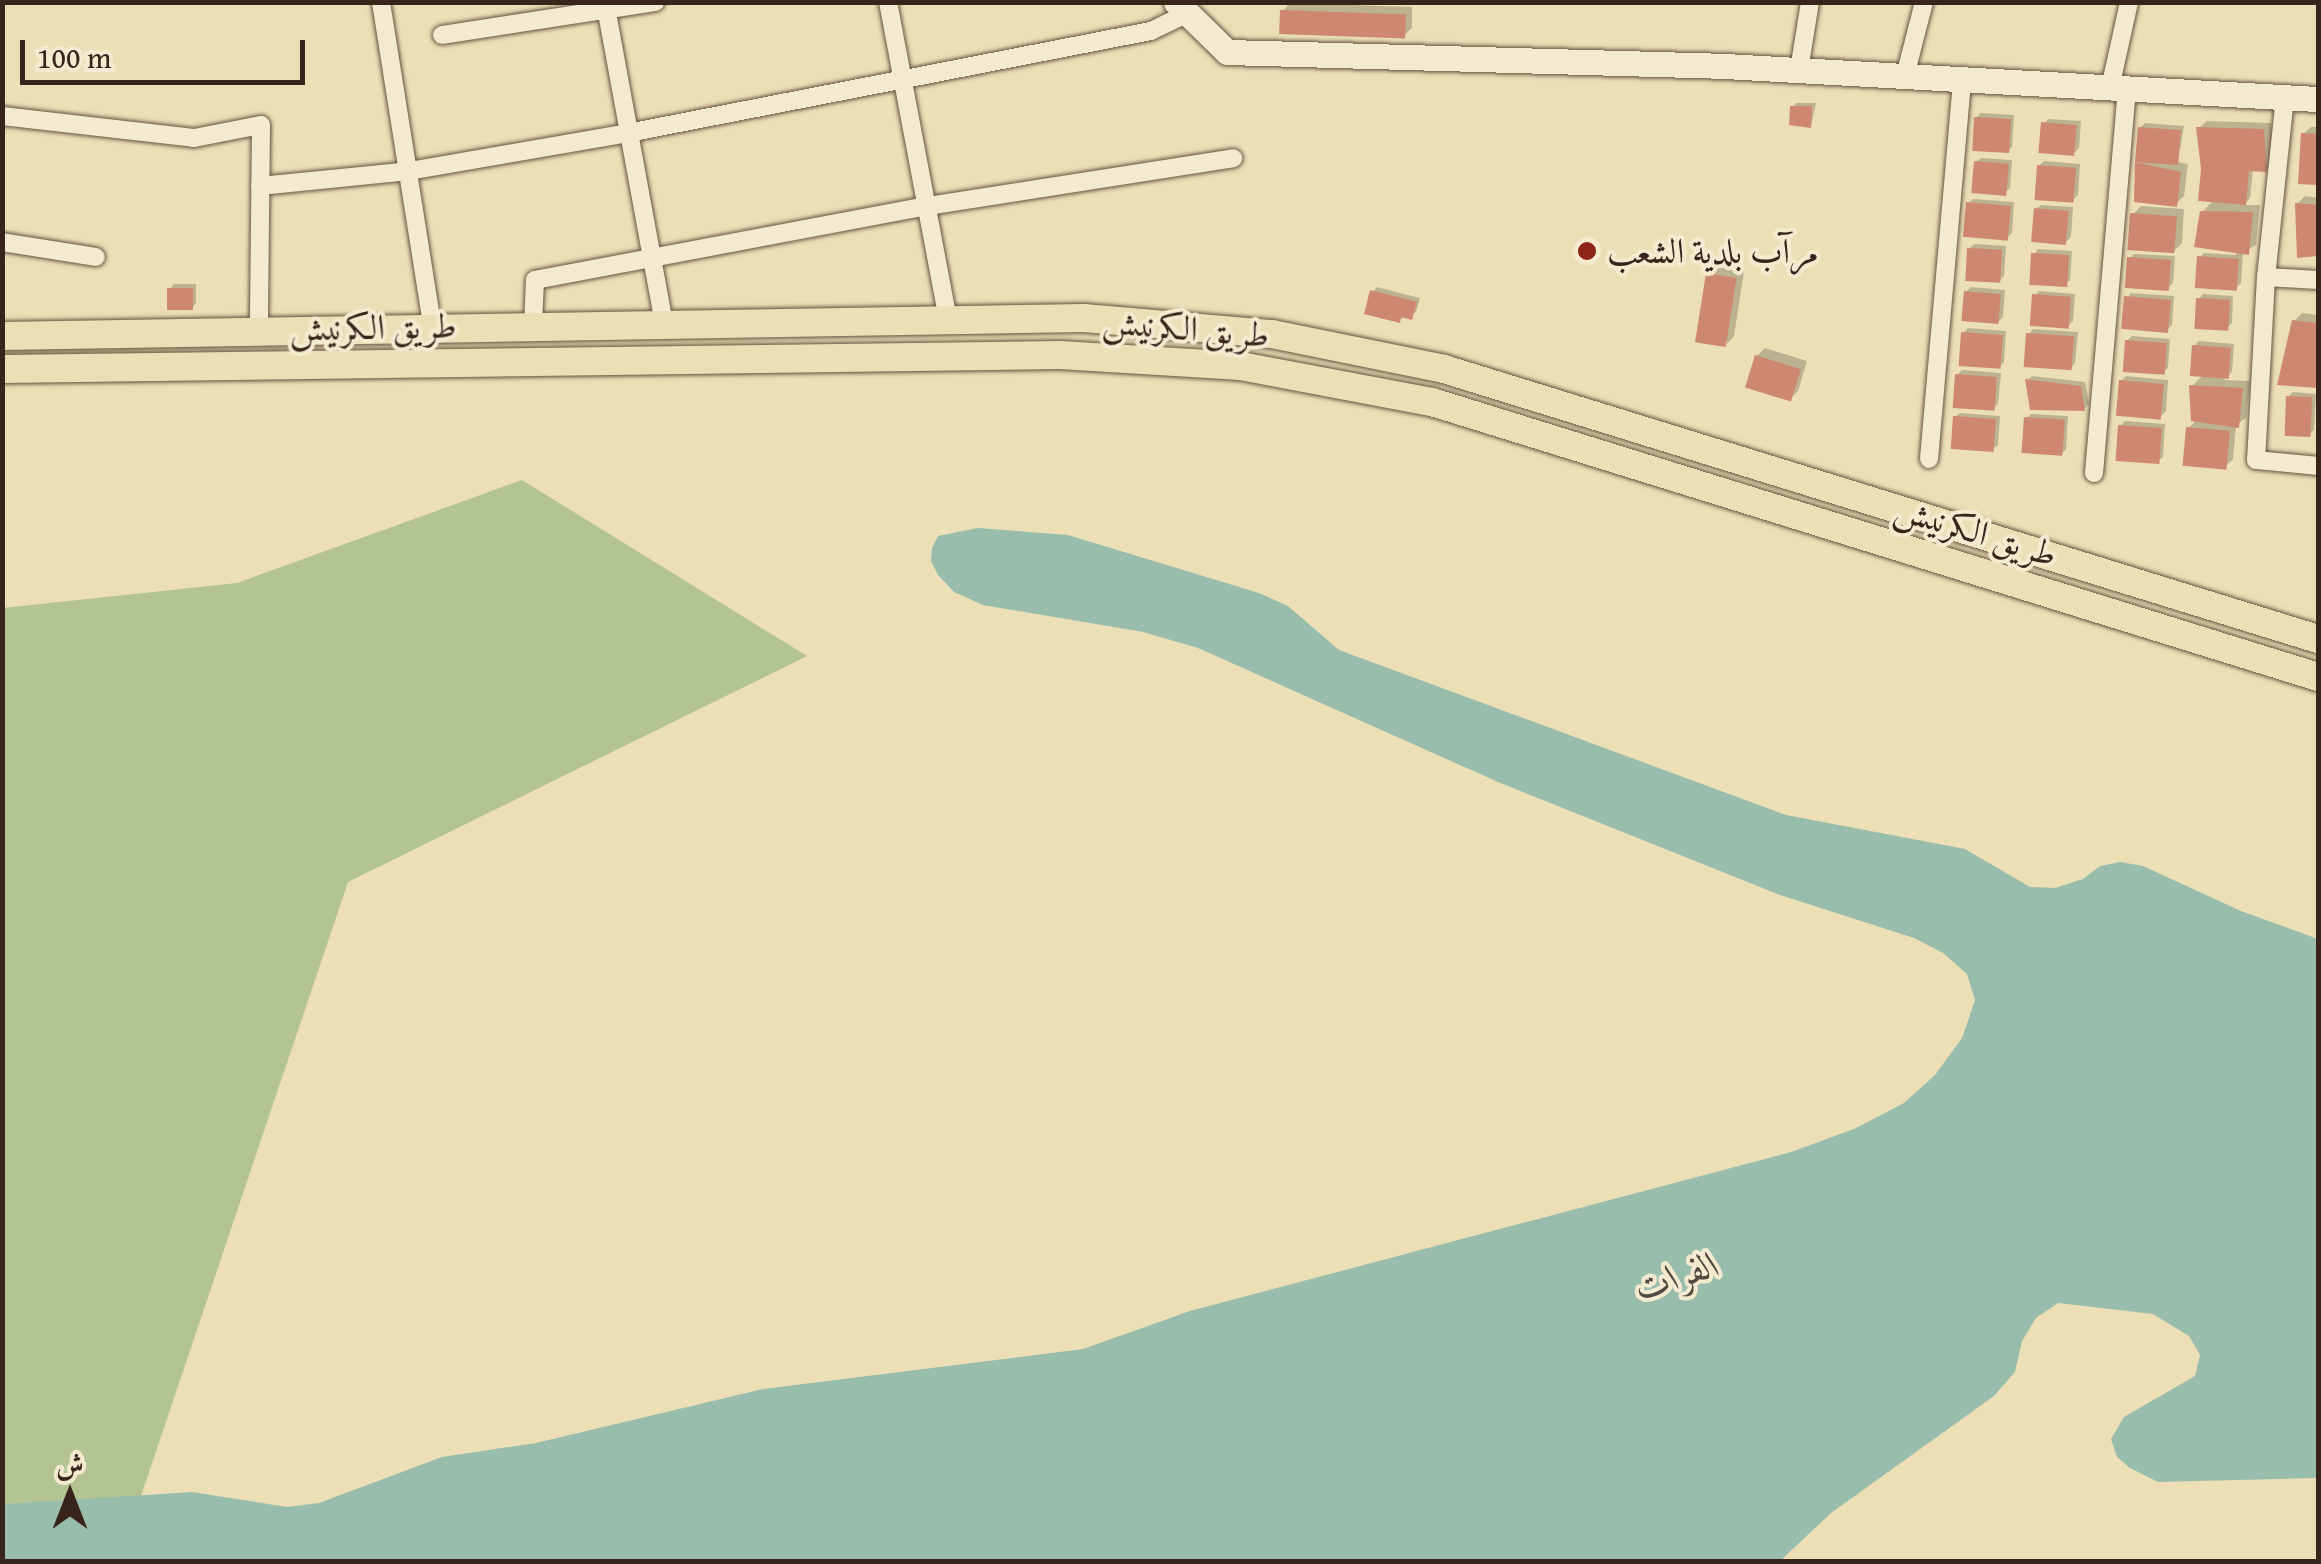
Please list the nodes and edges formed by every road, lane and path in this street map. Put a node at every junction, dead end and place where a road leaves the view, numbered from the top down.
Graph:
1 (381, 2) edge
2 (655, 2) edge
3 (888, 2) edge
4 (1810, 2) edge
5 (1924, 2) edge
6 (2129, 2) edge
7 (605, 7) edge
8 (1181, 8) edge
9 (442, 35) dead end
10 (1799, 70) junction
11 (1905, 76) junction
12 (906, 78) junction
13 (1962, 79) junction
14 (2118, 89) junction
15 (2285, 97) junction
16 (2318, 98) edge
17 (2, 116) edge
18 (628, 132) junction
19 (1233, 158) dead end
20 (409, 171) junction
21 (260, 186) junction
22 (928, 206) junction
23 (2, 242) edge
24 (651, 256) junction
25 (96, 258) dead end
26 (2266, 277) junction
27 (2318, 280) edge
28 (948, 320) junction
29 (664, 325) junction
30 (533, 328) junction
31 (433, 329) junction
32 (259, 332) junction
33 (2, 336) edge
34 (2, 369) edge
35 (1929, 459) dead end
36 (2318, 466) edge
37 (2094, 473) dead end
38 (2318, 638) edge
39 (2318, 677) edge

1 - 20 street
2 - 7 street
3 - 12 street
4 - 10 street
5 - 11 street
6 - 14 street
7 - 9 street
7 - 18 street
8 - 10 street
8 - 12 street
10 - 11 street
11 - 13 street
12 - 18 street
12 - 22 street
13 - 14 street
13 - 35 street
14 - 15 street
14 - 37 street
15 - 16 street
15 - 26 street
17 - 21 street
18 - 20 street
18 - 24 street
19 - 22 street
20 - 21 street
20 - 31 street
21 - 32 street
22 - 24 street
22 - 28 street
23 - 25 street
24 - 29 street
24 - 30 street
26 - 27 street
26 - 36 street
28 - 29 main road, طريق الكرنيش
28 - 38 main road, طريق الكرنيش
29 - 30 main road, طريق الكرنيش
30 - 31 main road, طريق الكرنيش
31 - 32 main road, طريق الكرنيش
32 - 33 main road, طريق الكرنيش
34 - 39 main road, طريق الكرنيش

